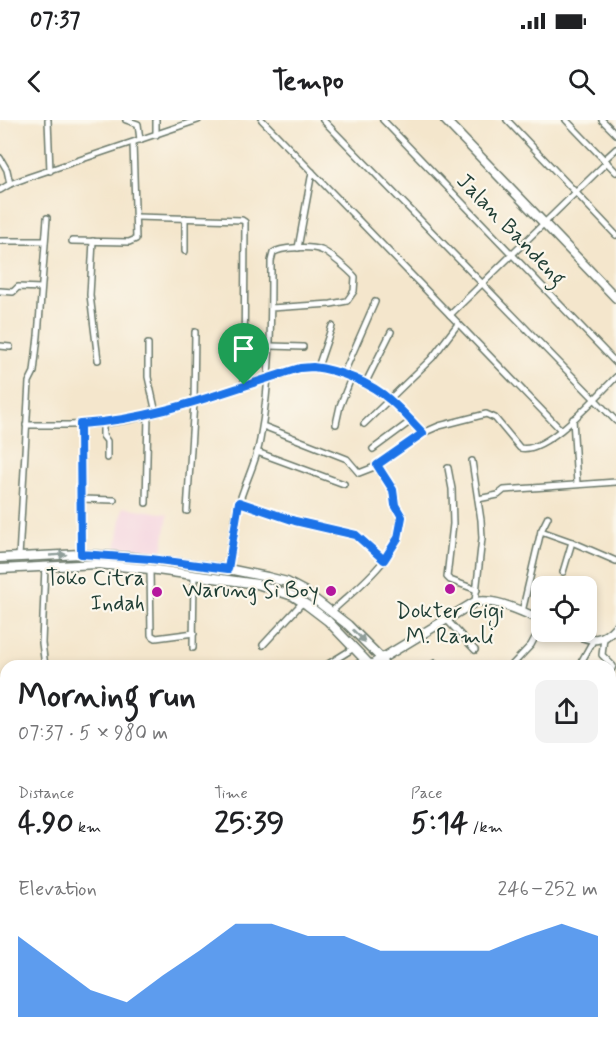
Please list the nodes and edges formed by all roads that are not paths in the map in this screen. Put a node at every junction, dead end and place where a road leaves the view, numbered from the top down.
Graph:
1 (48, 120) edge
2 (126, 120) edge
3 (156, 120) edge
4 (198, 120) edge
5 (262, 120) edge
6 (323, 120) edge
7 (383, 120) edge
8 (445, 120) edge
9 (507, 120) edge
10 (566, 120) edge
11 (602, 120) edge
12 (616, 134) edge
13 (156, 135) junction
14 (140, 140) junction
15 (133, 143) junction
16 (616, 149) edge
17 (0, 158) edge
18 (605, 161) junction
19 (50, 171) junction
20 (312, 172) junction
21 (616, 172) edge
22 (10, 184) junction
23 (0, 190) edge
24 (575, 192) junction
25 (136, 217) junction
26 (185, 218) junction
27 (47, 219) dead end
28 (544, 223) junction
29 (616, 235) edge
30 (44, 240) junction
31 (0, 241) edge
32 (72, 241) dead end
33 (93, 242) junction
34 (298, 248) junction
35 (185, 251) dead end
36 (512, 255) junction
37 (481, 284) junction
38 (41, 288) junction
39 (0, 291) edge
40 (616, 298) edge
41 (375, 302) dead end
42 (271, 308) junction
43 (450, 315) junction
44 (458, 324) junction
45 (332, 326) dead end
46 (195, 332) dead end
47 (391, 332) dead end
48 (148, 344) dead end
49 (0, 346) edge
50 (271, 346) junction
51 (303, 346) dead end
52 (10, 347) dead end
53 (98, 360) dead end
54 (616, 363) edge
55 (318, 367) junction
56 (344, 375) junction
57 (616, 377) edge
58 (269, 378) junction
59 (351, 378) junction
60 (365, 384) junction
61 (244, 385) junction
62 (389, 398) junction
63 (593, 399) junction
64 (194, 402) junction
65 (156, 413) junction
66 (148, 415) junction
67 (573, 419) junction
68 (411, 421) junction
69 (616, 421) edge
70 (103, 423) junction
71 (80, 424) junction
72 (336, 424) dead end
73 (364, 424) dead end
74 (26, 425) junction
75 (263, 426) junction
76 (561, 430) junction
77 (423, 433) junction
78 (373, 449) dead end
79 (257, 452) junction
80 (107, 458) dead end
81 (472, 462) dead end
82 (377, 466) junction
83 (448, 468) dead end
84 (616, 482) edge
85 (344, 483) dead end
86 (577, 484) junction
87 (81, 499) junction
88 (478, 499) junction
89 (114, 500) dead end
90 (239, 502) junction
91 (146, 503) dead end
92 (187, 511) dead end
93 (548, 517) dead end
94 (541, 531) junction
95 (572, 542) junction
96 (81, 554) junction
97 (19, 557) junction
98 (0, 558) edge
99 (151, 559) junction
100 (384, 560) junction
101 (616, 561) edge
102 (45, 566) junction
103 (0, 569) edge
104 (150, 569) junction
105 (228, 569) junction
106 (563, 572) dead end
107 (194, 575) junction
108 (477, 590) junction
109 (303, 602) junction
110 (476, 602) junction
111 (332, 611) junction
112 (522, 612) junction
113 (531, 616) edge
114 (446, 619) junction
115 (616, 627) edge
116 (194, 633) junction
117 (604, 638) junction
118 (597, 639) edge
119 (532, 642) edge
120 (592, 642) edge
121 (263, 645) dead end
122 (354, 647) junction
123 (193, 648) dead end
124 (475, 650) dead end
125 (44, 660) edge
126 (334, 660) edge
127 (366, 660) edge
128 (381, 660) edge
129 (386, 660) edge
130 (517, 660) edge
131 (582, 660) edge
132 (607, 660) edge

1 - 19 street
2 - 14 street
3 - 13 street
4 - 13 street
5 - 20 street
6 - 37 street
7 - 36 street, Jalan Bandeng
8 - 28 street
9 - 24 street
10 - 18 street
11 - 12 street
13 - 14 street
14 - 15 street
15 - 19 street
15 - 25 street
16 - 18 street
17 - 22 street
18 - 21 street
18 - 24 street
19 - 22 street
20 - 34 street
20 - 43 street
22 - 23 street
24 - 28 street
24 - 29 street
25 - 26 street
25 - 33 street
26 - 35 street
26 - 61 street
27 - 30 street
28 - 36 street
28 - 40 street
30 - 31 street
30 - 38 street
32 - 33 street
33 - 53 street
34 - 42 street
34 - 42 street
36 - 37 street
36 - 54 street, Jalan Bandeng
37 - 43 street
37 - 63 street
38 - 39 street
38 - 74 street
41 - 56 street
42 - 50 street
43 - 44 street
44 - 62 street
44 - 76 street
45 - 55 street
46 - 64 street
47 - 60 street
48 - 65 street
49 - 52 street
50 - 51 street
50 - 58 street
55 - 56 street
55 - 58 street
56 - 59 street
57 - 63 street
58 - 61 street
58 - 75 street
59 - 60 street
59 - 72 street
60 - 62 street
61 - 64 street
62 - 68 street
62 - 73 street
63 - 67 street
63 - 69 street
64 - 65 street
64 - 92 street
65 - 66 street
66 - 70 street
66 - 91 street
67 - 76 street
67 - 86 street
68 - 77 street
68 - 78 street
70 - 71 street
70 - 80 street
71 - 74 street
71 - 87 street
74 - 97 street
75 - 79 street
75 - 82 street
76 - 77 street
77 - 82 street
79 - 85 street
79 - 90 street
81 - 88 street
82 - 100 street
83 - 108 street
84 - 86 street
86 - 88 street
87 - 89 street
87 - 96 street
88 - 108 street
90 - 100 street
90 - 105 street
93 - 94 street
94 - 95 street
94 - 112 street
95 - 101 street
95 - 106 street
97 -> 96 street
96 - 99 street
97 - 98 street
99 - 104 street
99 - 105 street
100 - 111 street
102 - 103 street
102 - 104 street
102 - 125 street
104 - 107 street
104 - 116 street
105 - 111 street
107 - 109 street
107 - 116 street
108 - 110 street
109 - 121 street
109 - 122 street
110 - 112 street
110 - 114 street
111 -> 128 street
112 - 113 street
114 - 124 street
114 - 129 street
115 - 117 street
116 - 123 street
117 - 118 street
117 - 132 street
119 - 130 street
120 - 131 street
122 - 126 street
122 - 127 street

